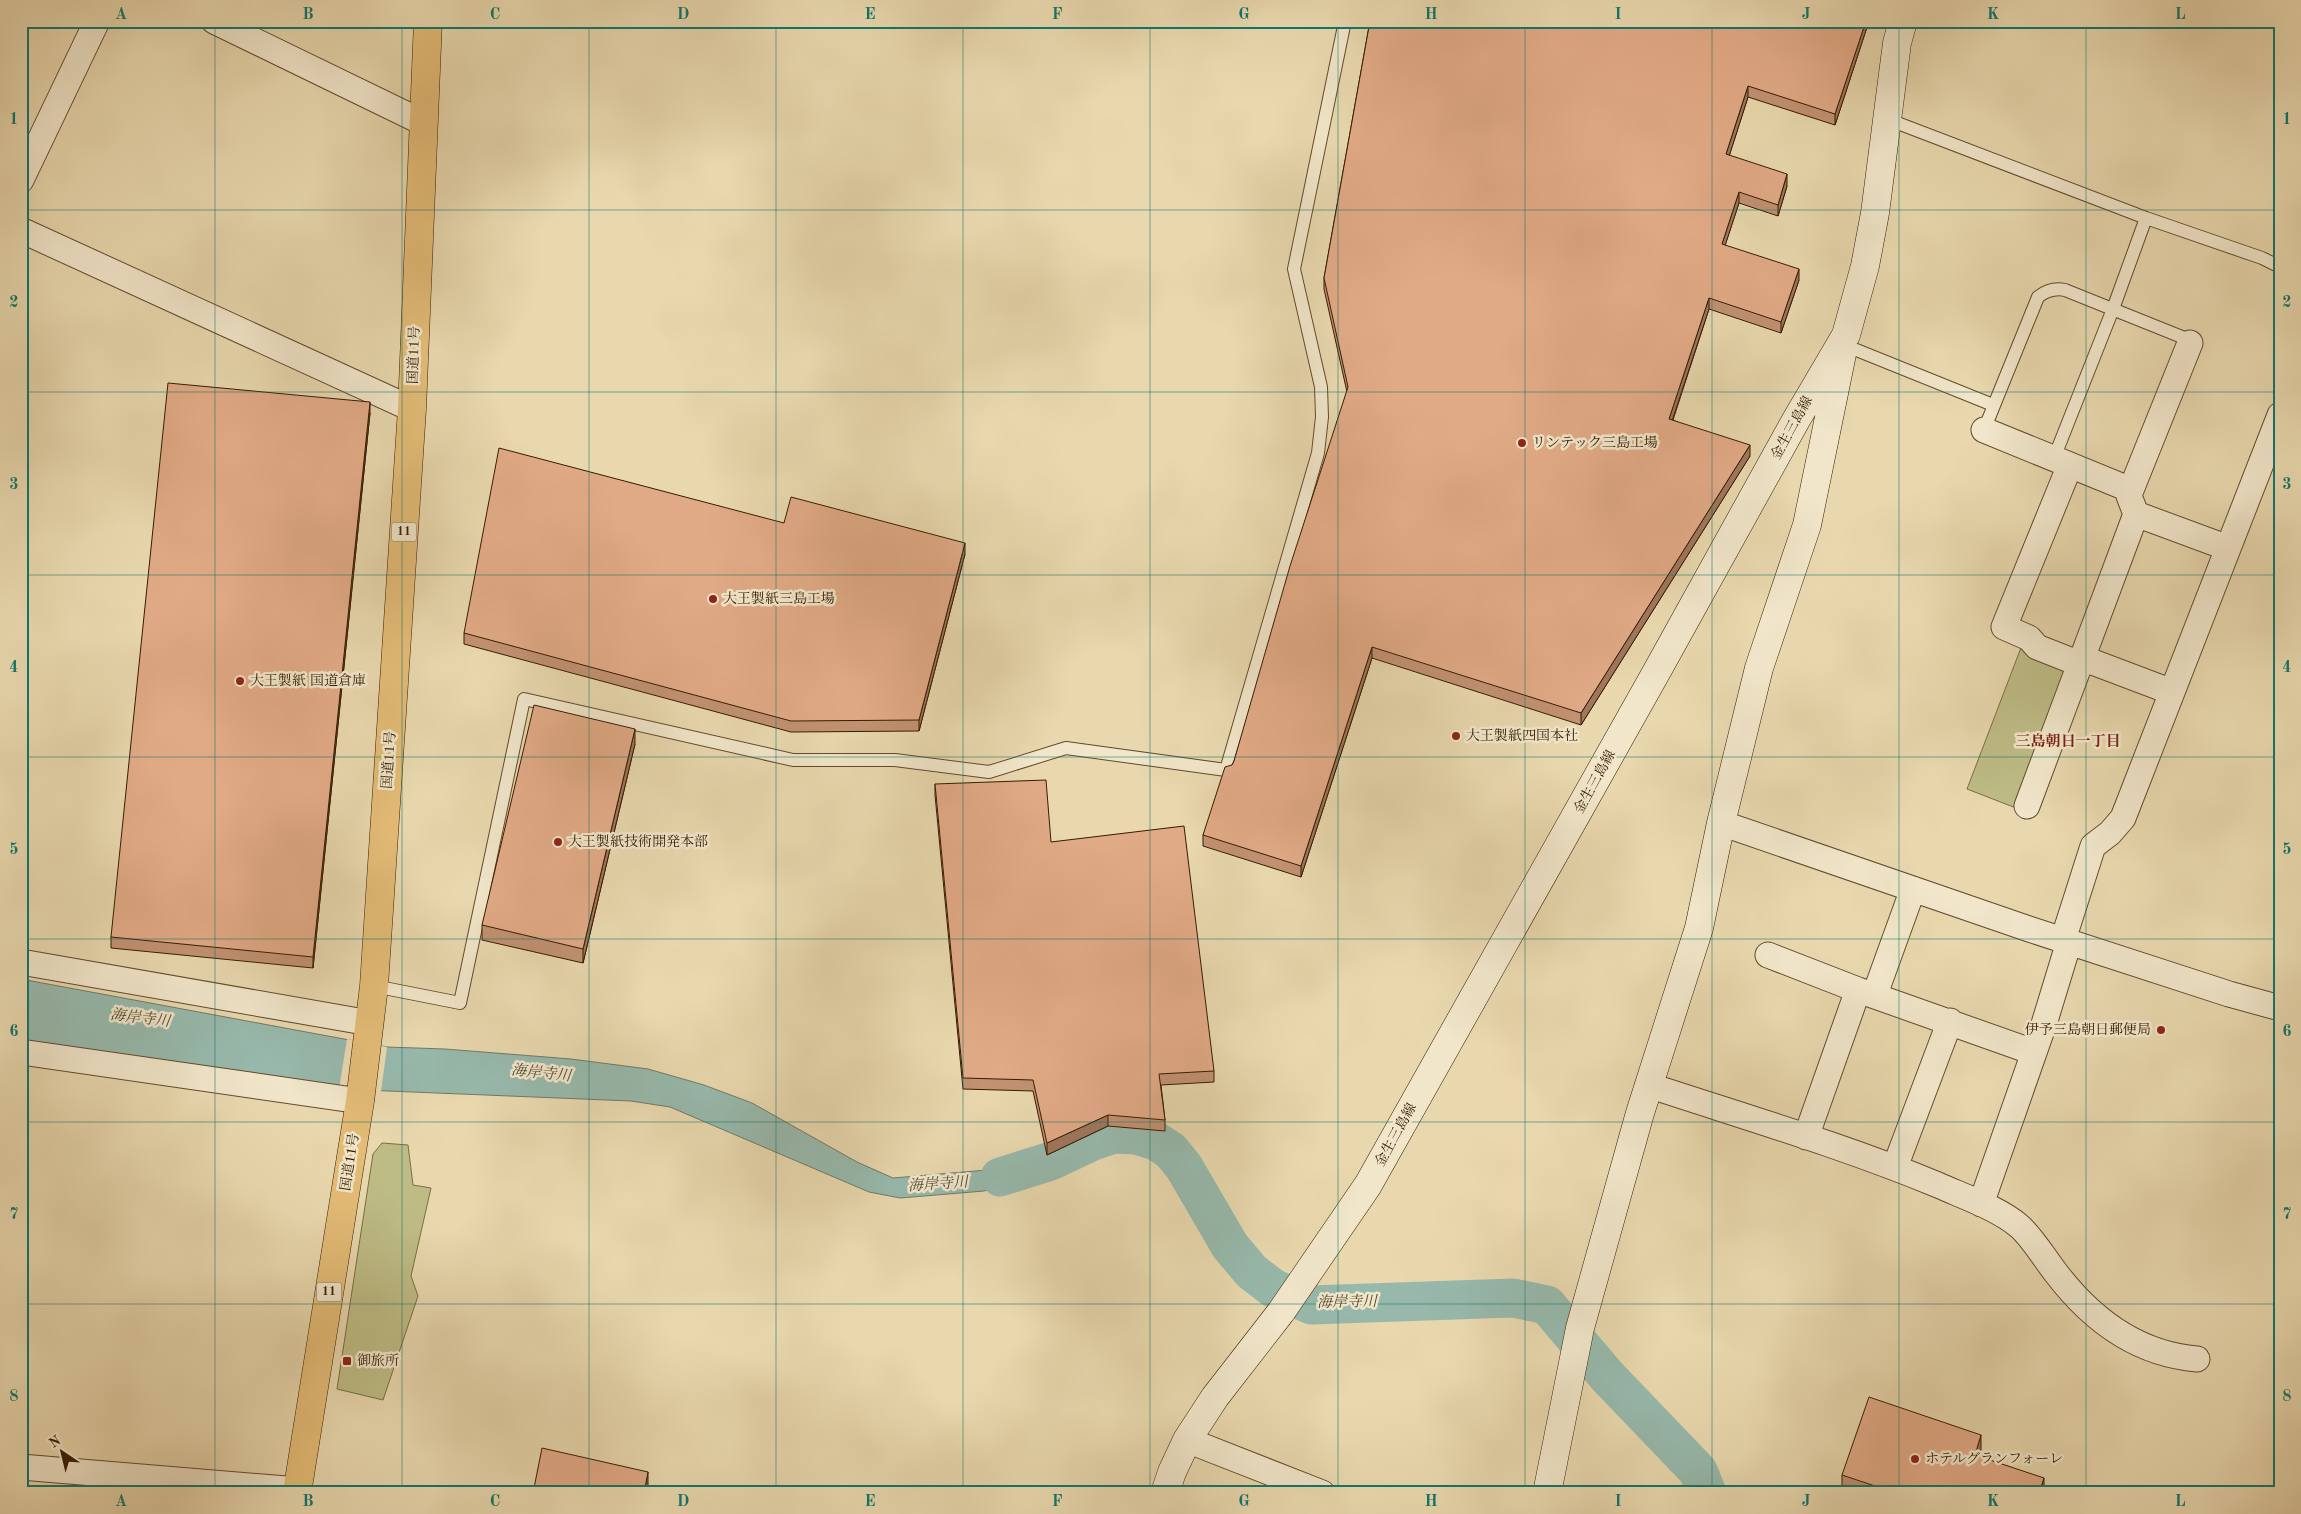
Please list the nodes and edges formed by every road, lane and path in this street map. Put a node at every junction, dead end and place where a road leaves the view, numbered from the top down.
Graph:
1 (97, 21) edge
2 (214, 21) edge
3 (428, 21) edge
4 (1345, 21) edge
5 (1904, 21) edge
6 (1886, 119) junction
7 (424, 122) junction
8 (21, 180) edge
9 (2146, 218) junction
10 (21, 230) edge
11 (2280, 267) edge
12 (2113, 309) junction
13 (1845, 340) junction
14 (2190, 343) joint
15 (1993, 405) junction
16 (412, 409) junction
17 (2280, 415) edge
18 (1984, 430) joint
19 (2062, 462) junction
20 (2131, 490) junction
21 (2136, 514) junction
22 (2228, 548) junction
23 (2081, 661) junction
24 (2172, 692) junction
25 (2027, 806) dead end
26 (1721, 823) junction
27 (1913, 889) junction
28 (2066, 941) junction
29 (1768, 955) dead end
30 (21, 962) edge
31 (374, 986) junction
32 (1866, 992) junction
33 (2280, 1008) edge
34 (1950, 1021) junction
35 (369, 1033) junction
36 (21, 1052) edge
37 (2033, 1052) junction
38 (1648, 1085) junction
39 (360, 1096) junction
40 (1806, 1137) junction
41 (1895, 1167) junction
42 (1981, 1204) junction
43 (2197, 1359) dead end
44 (1187, 1440) junction
45 (21, 1467) edge
46 (298, 1491) edge
47 (1166, 1493) edge
48 (1322, 1493) edge
49 (1547, 1493) edge

1 - 8 street
2 - 7 street
3 - 7 highway, 国道11号 / 11
4 - 31 lane
5 - 6 main road, 金生三島線
6 - 9 lane
6 - 13 main road, 金生三島線
7 - 16 highway, 国道11号 / 11
9 - 11 lane
9 - 12 lane
10 - 16 street
12 - 14 lane
12 - 15 lane
12 - 19 lane
13 - 15 lane
13 - 26 main road
13 - 44 main road, 金生三島線
14 - 20 street
15 - 18 lane
16 - 31 highway, 国道11号 / 11
17 - 22 street
18 - 19 street
19 - 20 street
19 - 23 street
20 - 21 street
21 - 22 street
21 - 23 street
22 - 24 street
23 - 24 street
23 - 25 street
24 - 28 street
26 - 27 street
26 - 38 main road
27 - 28 street
27 - 32 street
28 - 33 street
28 - 37 street
29 - 32 street
30 - 35 street
31 - 35 highway, 国道11号 / 11
32 - 34 street
32 - 40 street
34 - 37 street
34 - 41 street
35 - 39 highway, 国道11号 / 11
36 - 39 street
37 - 42 street
38 - 40 street
38 - 49 main road
39 - 46 highway, 国道11号 / 11
40 - 41 street
41 - 42 street
42 - 43 street
44 - 47 main road, 金生三島線
44 - 48 street
45 - 46 street

